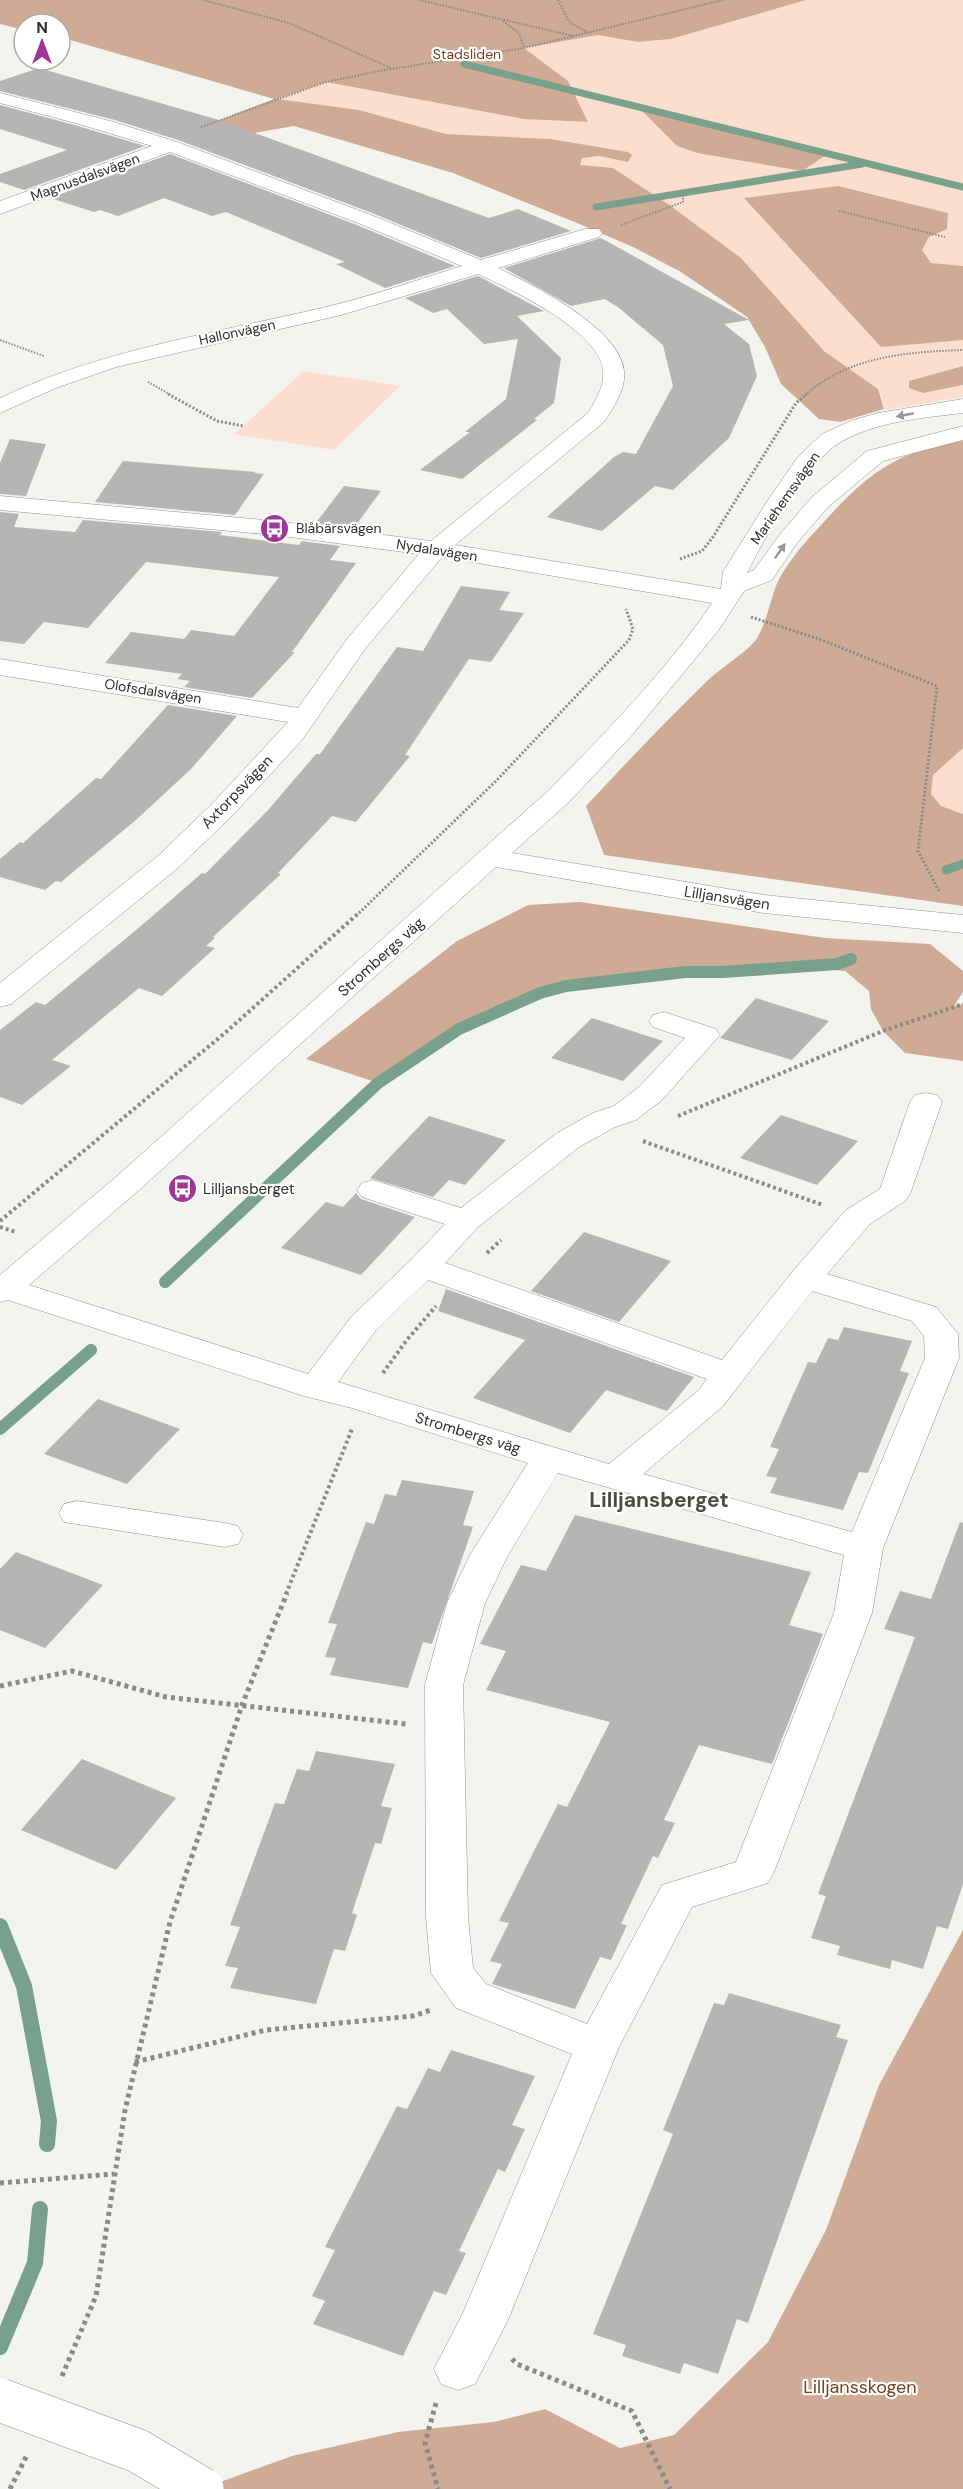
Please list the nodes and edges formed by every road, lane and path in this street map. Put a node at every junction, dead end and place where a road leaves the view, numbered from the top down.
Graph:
1 (203, 0) edge
2 (419, 0) edge
3 (558, 0) edge
4 (723, 0) edge
5 (500, 19) junction
6 (589, 33) junction
7 (576, 36) junction
8 (524, 48) junction
9 (392, 69) junction
10 (0, 98) edge
11 (170, 146) junction
12 (684, 193) dead end
13 (0, 208) edge
14 (839, 211) dead end
15 (592, 233) joint
16 (945, 237) dead end
17 (478, 268) junction
18 (963, 350) edge
19 (110, 362) junction
20 (0, 406) edge
21 (963, 406) edge
22 (244, 426) dead end
23 (963, 433) edge
24 (0, 503) edge
25 (436, 549) junction
26 (629, 582) junction
27 (729, 597) junction
28 (0, 667) edge
29 (305, 717) junction
30 (492, 858) junction
31 (959, 924) edge
32 (0, 998) edge
33 (963, 1004) edge
34 (664, 1021) dead end
35 (926, 1102) dead end
36 (674, 1118) dead end
37 (604, 1120) junction
38 (373, 1190) dead end
39 (858, 1217) junction
40 (466, 1220) junction
41 (0, 1221) edge
42 (505, 1235) dead end
43 (423, 1267) junction
44 (805, 1278) junction
45 (459, 1280) junction
46 (2, 1290) edge
47 (729, 1375) junction
48 (316, 1388) junction
49 (363, 1400) junction
50 (549, 1458) junction
51 (615, 1478) junction
52 (77, 1513) dead end
53 (225, 1535) dead end
54 (864, 1548) junction
55 (0, 1686) edge
56 (242, 1705) junction
57 (445, 1729) junction
58 (471, 1996) junction
59 (597, 2046) junction
60 (135, 2062) junction
61 (114, 2175) junction
62 (0, 2182) edge
63 (484, 2320) junction
64 (458, 2369) joint
65 (57, 2386) dead end
66 (0, 2400) edge
67 (28, 2452) dead end
68 (10, 2489) edge
69 (202, 2489) edge
70 (438, 2489) edge
71 (670, 2489) edge

1 - 9 path
2 - 5 path
3 - 6 path
4 - 6 path
5 - 7 path
5 - 8 path
6 - 7 path
7 - 8 path
8 - 9 path
9 - 11 path
10 - 11 street
11 - 13 street, Magnusdalsvägen
11 - 17 street
12 - 15 path
14 - 16 path
15 - 17 street, Hallonvägen
17 - 19 street, Hallonvägen
17 - 25 street
18 - 26 path
19 - 20 street, Hallonvägen
19 - 22 path
21 -> 27 street, Mariehemsvägen
27 -> 23 street, Mariehemsvägen
24 - 25 street, Nydalavägen
25 - 26 street, Nydalavägen
25 - 29 street, Axtorpsvägen
26 - 27 street, Nydalavägen
26 - 41 path
27 - 30 street, Strombergs väg
27 - 31 path
28 - 29 street, Olofsdalsvägen
29 - 32 street, Axtorpsvägen
30 - 31 street, Lilljansvägen
30 - 46 street, Strombergs väg
33 - 36 path
34 - 37 street
35 - 39 street
37 - 39 path
37 - 40 street
38 - 40 street
39 - 44 street
40 - 43 street
42 - 45 path
43 - 45 street
43 - 48 street
44 - 47 street
44 - 54 street
45 - 47 street
45 - 49 path
46 - 48 street, Strombergs väg
47 - 51 street
48 - 49 street, Strombergs väg
49 - 50 street, Strombergs väg
49 - 56 path
50 - 51 street, Strombergs väg
50 - 57 street
51 - 54 street, Strombergs väg
52 - 53 street
54 - 59 street
55 - 56 path
56 - 57 path
56 - 60 path
57 - 58 street
58 - 59 street
58 - 60 path
59 - 63 street
60 - 61 path
61 - 62 path
61 - 65 path
63 - 64 street
63 - 71 path
64 - 70 path
66 - 69 street, bridge
67 - 68 path

